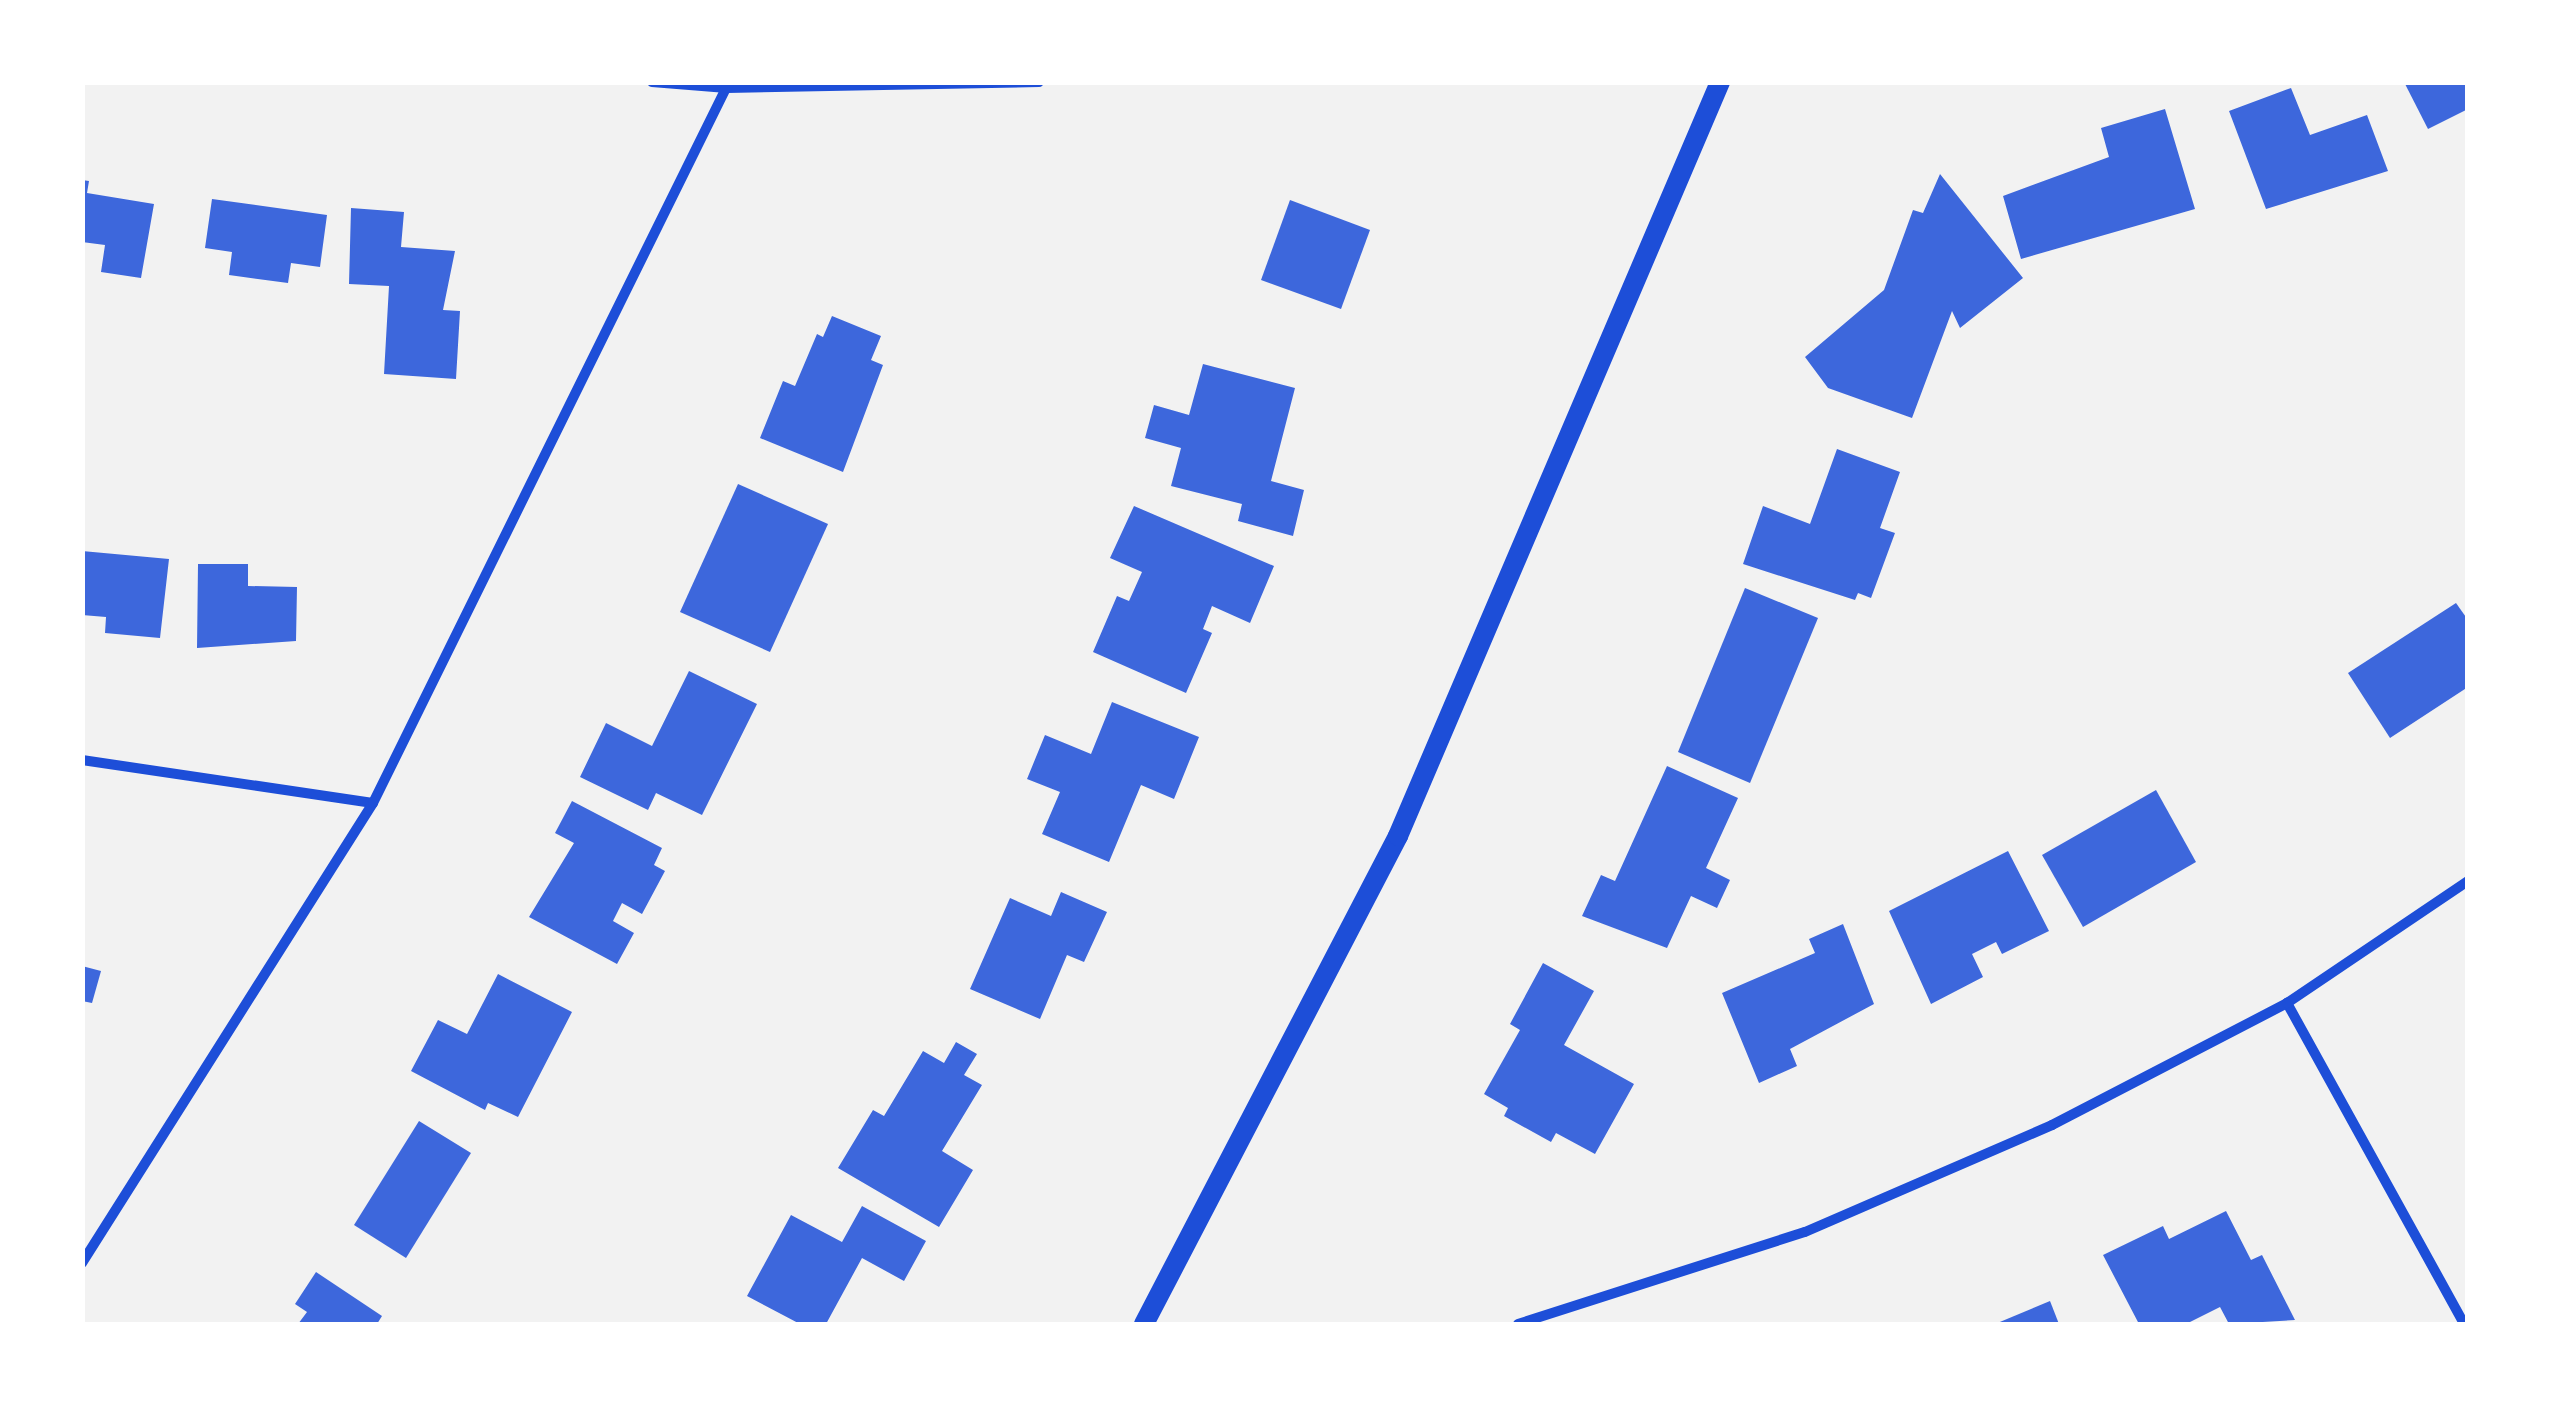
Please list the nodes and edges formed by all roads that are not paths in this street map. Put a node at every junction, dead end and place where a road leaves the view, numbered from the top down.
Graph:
1 (652, 82) edge
2 (1039, 82) edge
3 (1720, 82) edge
4 (728, 85) edge
5 (82, 760) edge
6 (373, 803) junction
7 (2468, 881) edge
8 (2287, 1003) junction
9 (82, 1263) edge
10 (1144, 1324) edge
11 (1518, 1324) edge
12 (2464, 1324) edge

1 - 4 street
2 - 4 street
3 - 10 main road
4 - 6 street
5 - 6 street
6 - 9 street
7 - 8 street
8 - 11 street
8 - 12 street

